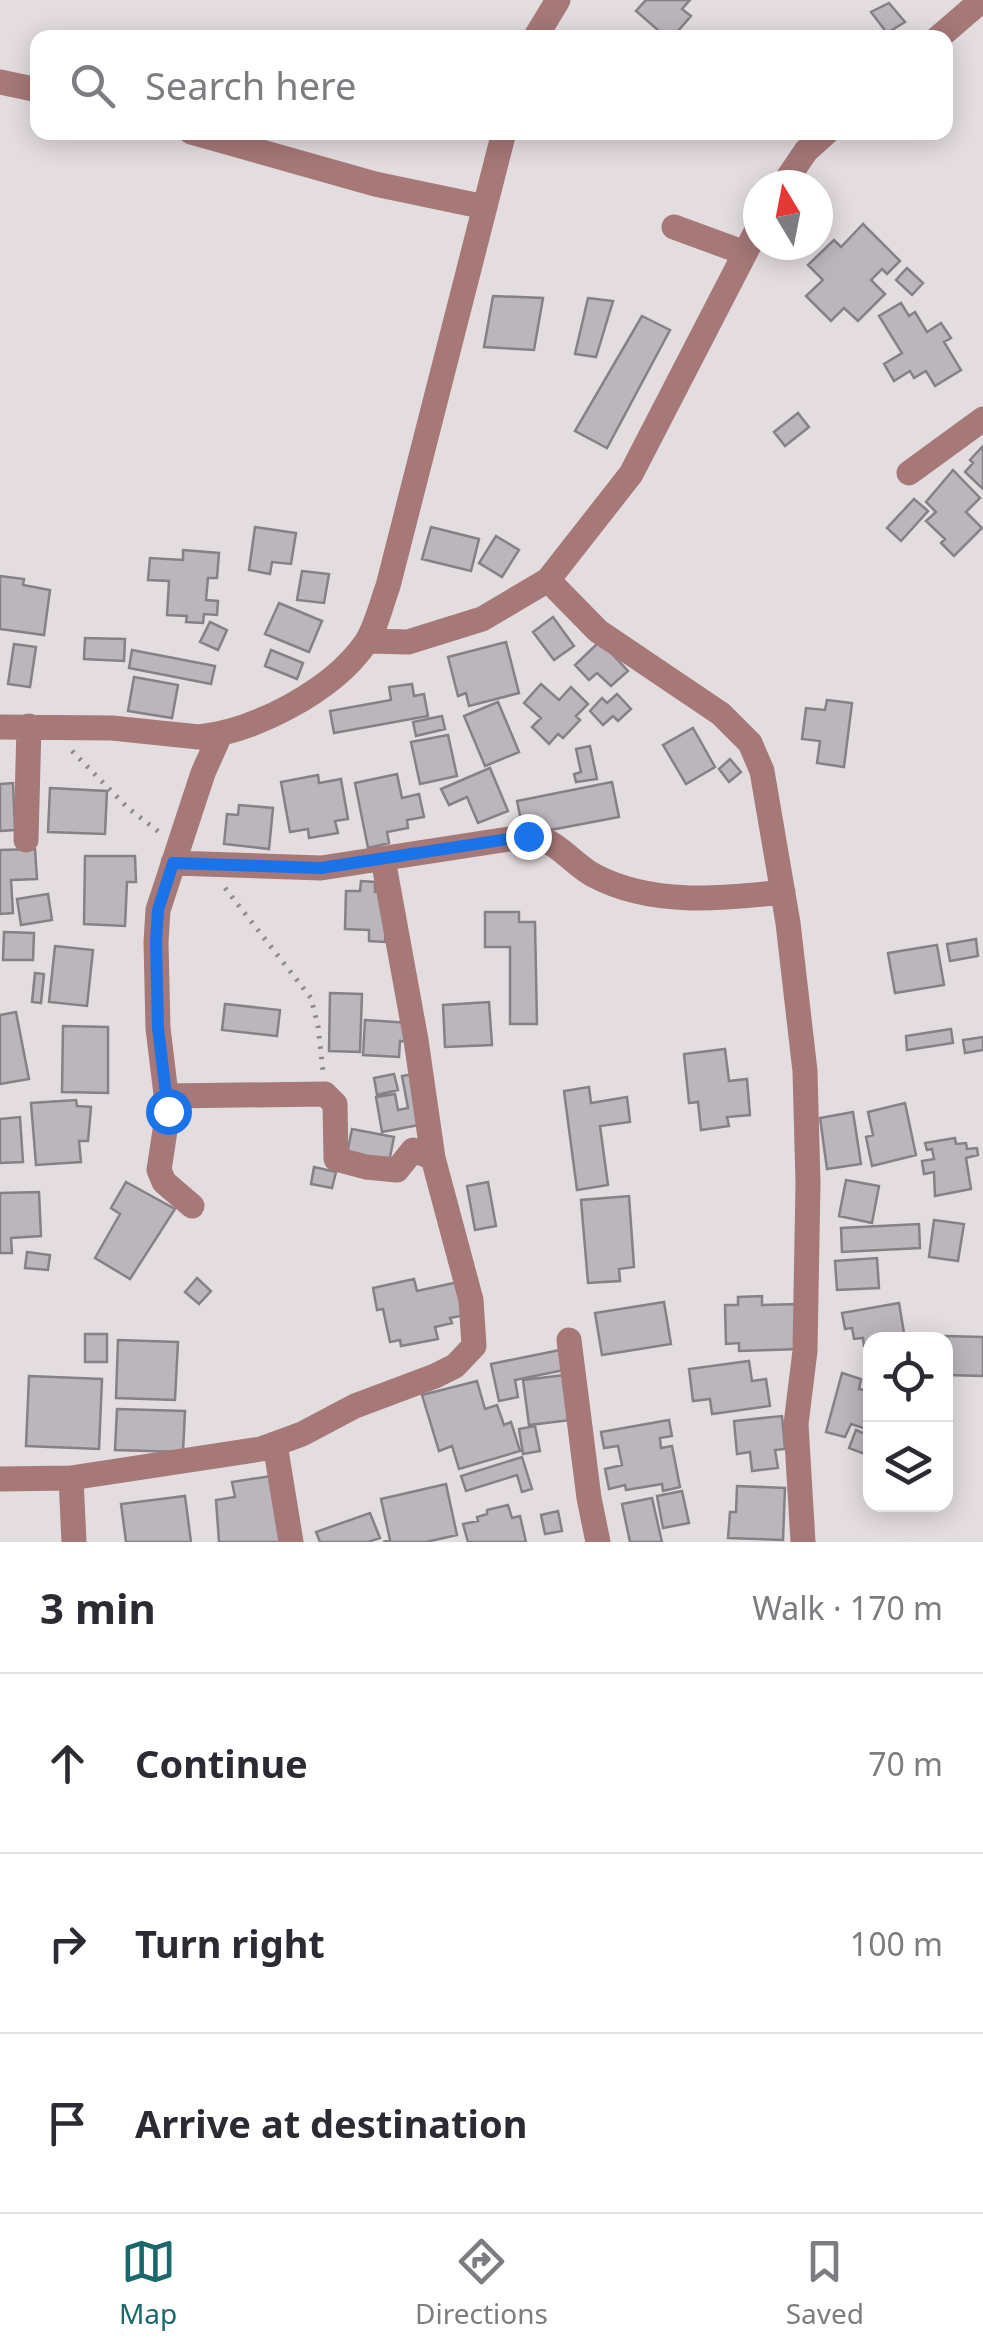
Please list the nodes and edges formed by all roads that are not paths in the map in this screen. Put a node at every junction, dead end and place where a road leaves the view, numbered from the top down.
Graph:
1 (558, 0) edge
2 (982, 0) edge
3 (540, 30) edge
4 (947, 30) edge
5 (0, 82) edge
6 (30, 88) edge
7 (219, 140) edge
8 (502, 140) edge
9 (818, 140) edge
10 (793, 170) edge
11 (485, 207) junction
12 (674, 227) dead end
13 (743, 253) edge
14 (743, 255) edge
15 (983, 419) edge
16 (909, 473) dead end
17 (548, 580) junction
18 (368, 641) junction
19 (40, 726) junction
20 (0, 727) edge
21 (220, 735) junction
22 (26, 840) dead end
23 (175, 855) junction
24 (383, 859) junction
25 (783, 892) junction
26 (167, 1096) junction
27 (433, 1158) junction
28 (192, 1206) dead end
29 (569, 1340) dead end
30 (275, 1444) junction
31 (71, 1478) junction
32 (0, 1479) edge
33 (74, 1542) edge
34 (292, 1542) edge
35 (598, 1542) edge
36 (804, 1542) edge

1 - 3 street
2 - 4 street
5 - 6 street
7 - 11 street
8 - 11 street
9 - 10 street
11 - 18 street
12 - 13 street
14 - 17 street
15 - 16 street
17 - 18 street
17 - 25 street
18 - 21 street
19 - 20 street
19 - 21 street
19 - 22 street
21 - 23 street
23 - 24 street
23 - 26 street
24 - 25 street
24 - 27 street
25 - 36 street
26 - 27 street
26 - 28 street
27 - 30 street
29 - 35 street
30 - 31 street
30 - 34 street
31 - 32 street
31 - 33 street

